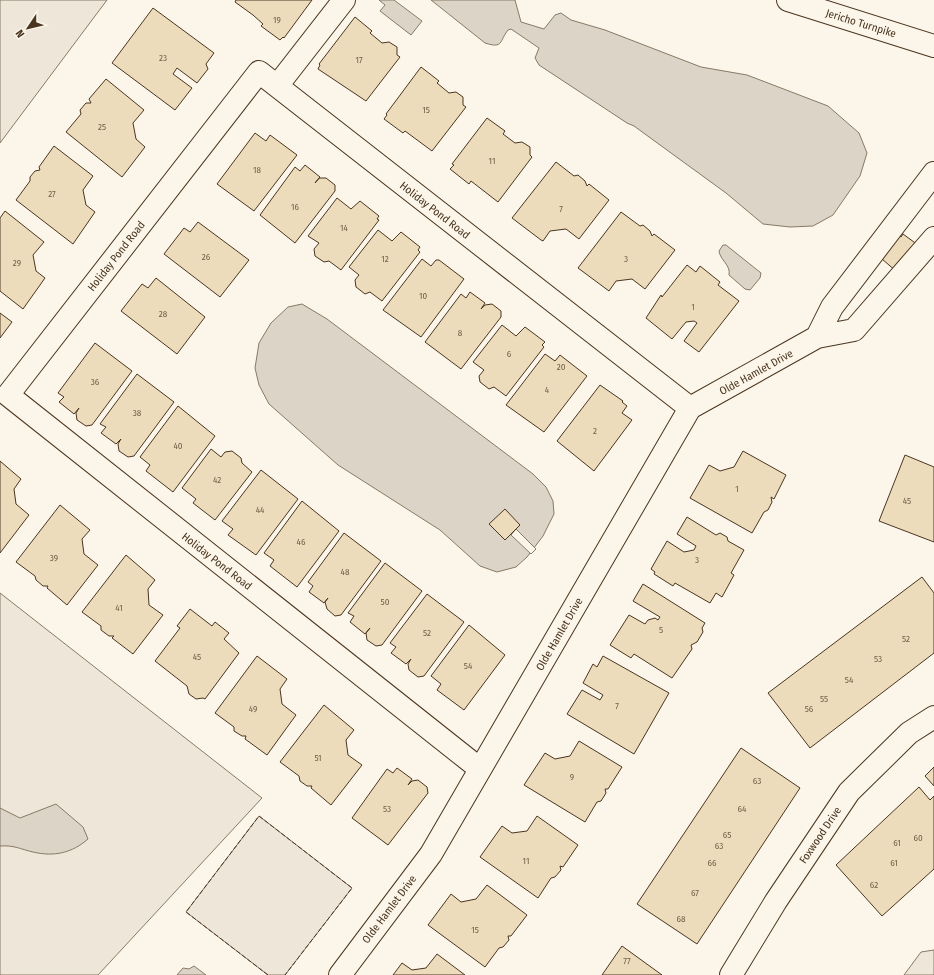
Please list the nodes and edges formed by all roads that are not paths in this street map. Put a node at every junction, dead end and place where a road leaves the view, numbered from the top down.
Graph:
1 (344, 0) edge
2 (788, 0) edge
3 (934, 46) edge
4 (277, 86) junction
5 (934, 173) edge
6 (934, 238) edge
7 (817, 337) junction
8 (690, 408) junction
9 (934, 716) edge
10 (480, 769) junction
11 (340, 975) edge
12 (731, 975) edge

1 - 4 street
2 - 3 street, Jericho Turnpike
4 - 8 street, Holiday Pond Road
4 - 10 street, Holiday Pond Road
5 - 7 street
6 - 7 street, Olde Hamlet Drive
7 - 8 street, Olde Hamlet Drive
8 - 10 street, Olde Hamlet Drive
9 - 12 street, Foxwood Drive
10 - 11 street, Olde Hamlet Drive

